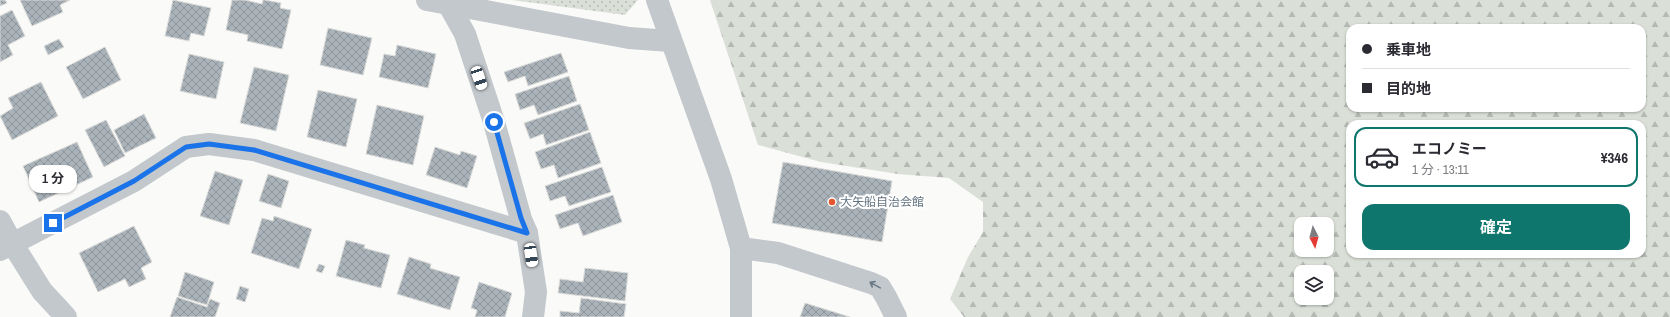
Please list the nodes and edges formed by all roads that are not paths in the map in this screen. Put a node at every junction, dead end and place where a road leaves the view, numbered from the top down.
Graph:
1 (657, 0) edge
2 (440, 1) edge
3 (670, 41) junction
4 (0, 221) edge
5 (527, 233) junction
6 (6, 247) edge
7 (741, 248) junction
8 (66, 317) edge
9 (534, 317) edge
10 (741, 317) edge
11 (896, 317) edge

1 - 3 street
2 - 3 street
2 - 5 street
3 - 7 street
4 - 6 street
5 - 6 street
5 - 9 street
6 - 8 street
7 - 10 street
11 -> 7 street

